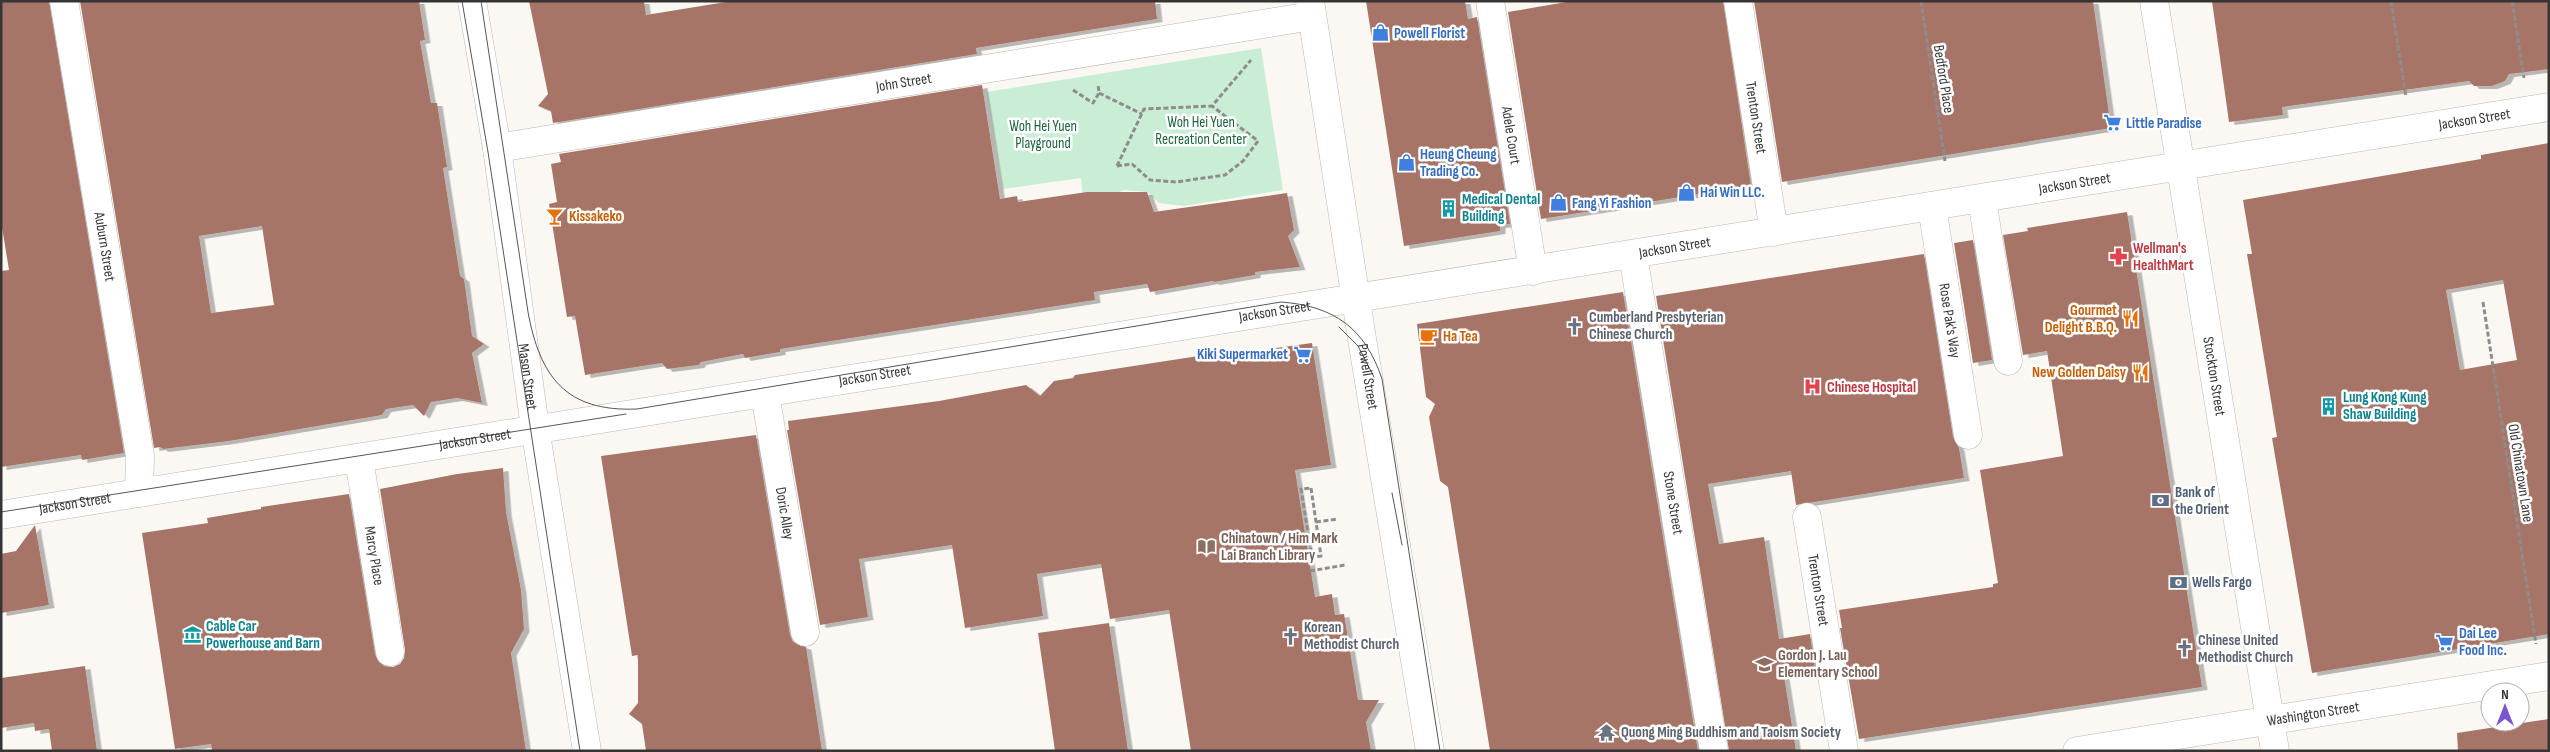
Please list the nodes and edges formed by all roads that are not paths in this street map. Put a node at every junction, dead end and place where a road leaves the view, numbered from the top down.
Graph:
1 (64, 1) edge
2 (472, 1) edge
3 (1490, 1) edge
4 (1738, 1) edge
5 (2154, 1) edge
6 (1311, 9) edge
7 (2549, 107) edge
8 (497, 148) junction
9 (2180, 166) junction
10 (1982, 200) junction
11 (1932, 207) junction
12 (1774, 232) junction
13 (1633, 255) junction
14 (1534, 271) junction
15 (1356, 297) junction
16 (2008, 361) dead end
17 (765, 394) junction
18 (535, 430) junction
19 (1968, 435) dead end
20 (359, 458) junction
21 (139, 492) junction
22 (1, 515) edge
23 (1807, 517) dead end
24 (805, 632) dead end
25 (390, 652) dead end
26 (2549, 676) edge
27 (2269, 721) junction
28 (587, 751) edge
29 (1430, 751) edge
30 (1714, 751) edge
31 (1844, 751) edge
32 (2077, 751) edge
33 (2275, 751) edge

1 - 21 street, Auburn Street
2 - 8 street, Mason Street
3 - 14 street, Adele Court
4 - 12 street, Trenton Street
5 - 9 street, Stockton Street
6 - 8 street, John Street
6 - 15 street, Powell Street
7 - 9 street, Jackson Street
8 - 18 street, Mason Street
9 - 10 street, Jackson Street
9 - 27 street, Stockton Street
10 - 11 street, Jackson Street
10 - 16 street
11 - 12 street, Jackson Street
11 - 19 street, Rose Pak's Way
12 - 13 street, Jackson Street
13 - 14 street, Jackson Street
13 - 30 street, Stone Street
14 - 15 street, Jackson Street
15 - 17 street, Jackson Street
15 - 29 street, Powell Street
17 - 18 street, Jackson Street
17 - 24 street, Doric Alley
18 - 20 street, Jackson Street
18 - 28 street, Mason Street
20 - 21 street, Jackson Street
20 - 25 street, Marcy Place
21 - 22 street, Jackson Street
23 - 31 street, Trenton Street
26 - 27 street, Washington Street
27 - 32 street, Washington Street
27 - 33 street, Stockton Street

